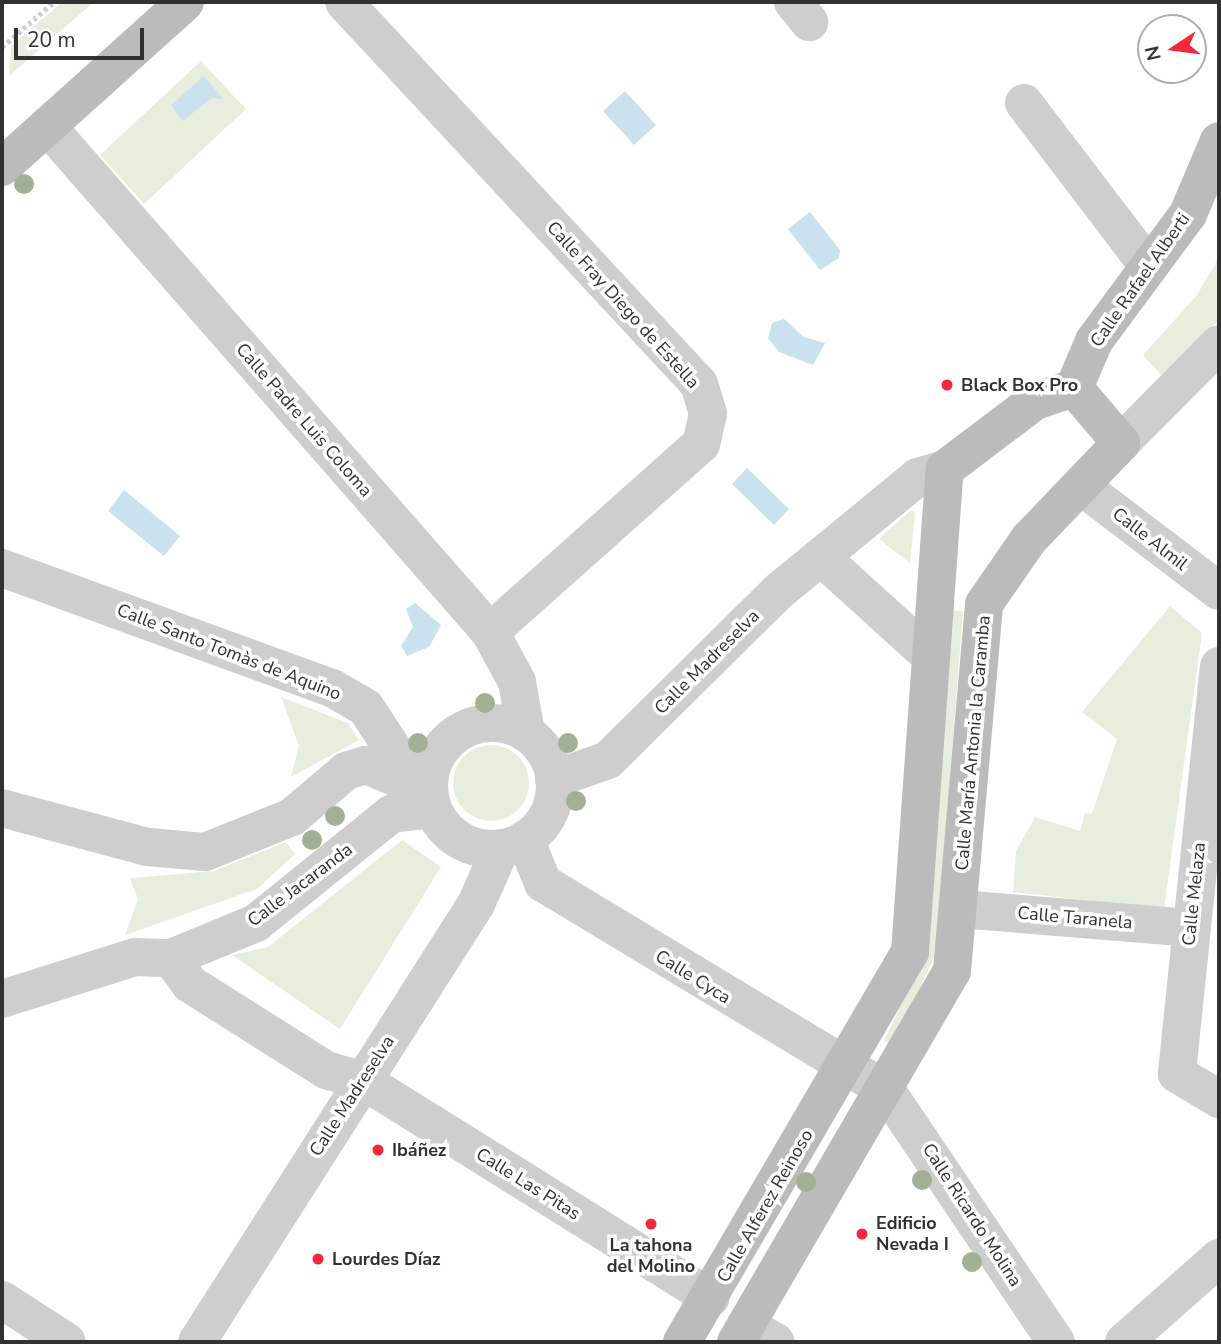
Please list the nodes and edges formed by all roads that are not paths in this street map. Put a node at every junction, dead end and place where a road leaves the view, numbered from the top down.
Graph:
1 (185, 2) edge
2 (344, 2) edge
3 (1024, 103) dead end
4 (47, 126) junction
5 (1219, 141) edge
6 (2, 167) edge
7 (1149, 267) junction
8 (1219, 344) edge
9 (1074, 388) junction
10 (1121, 443) junction
11 (945, 469) junction
12 (1081, 486) junction
13 (821, 557) junction
14 (2, 568) edge
15 (1219, 591) edge
16 (490, 632) junction
17 (930, 656) junction
18 (1219, 666) edge
19 (526, 733) junction
20 (554, 779) junction
21 (430, 792) junction
22 (2, 808) edge
23 (1211, 821) edge
24 (513, 844) junction
25 (960, 909) junction
26 (1190, 928) junction
27 (171, 958) junction
28 (2, 999) edge
29 (846, 1068) junction
30 (362, 1080) junction
31 (886, 1090) junction
32 (1219, 1099) edge
33 (1219, 1258) edge
34 (711, 1298) junction
35 (2, 1300) edge
36 (752, 1336) edge
37 (67, 1342) edge
38 (197, 1342) edge
39 (682, 1342) edge
40 (1056, 1342) edge
41 (1124, 1342) edge

1 - 4 street
2 - 16 street, Calle Fray Diego de Estella
3 - 7 street
4 - 6 street
4 - 16 street, Calle Padre Luis Coloma
5 - 7 street, Calle Rafael Alberti
7 - 9 street, Calle Rafael Alberti
8 - 10 street, Calle María Antonia la Caramba
9 - 10 street
9 - 11 street
10 - 12 street, Calle María Antonia la Caramba
11 - 13 street
11 - 17 street
12 - 15 street, Calle Almil
12 - 25 street, Calle María Antonia la Caramba
13 - 17 street
13 - 20 street, Calle Madreselva
14 - 21 street, Calle Santo Tomàs de Aquino
16 - 19 street, Calle Padre Luis Coloma
17 - 29 street
18 - 23 street, Calle Melaza
19 - 20 street
19 - 21 street
20 - 24 street
21 - 22 street
21 - 24 street
21 - 27 street, Calle Jacaranda
23 - 26 street, Calle Melaza
24 - 29 street, Calle Cyca
24 - 30 street, Calle Madreselva
25 - 26 street, Calle Taranela
25 - 31 street, Calle María Antonia la Caramba
26 - 32 street, Calle Melaza
27 - 28 street, Calle Jacaranda
27 - 30 street, Calle Las Pitas
29 - 31 street, Calle Cyca
29 - 34 street, Calle Alferez Reinoso
30 - 34 street, Calle Las Pitas
30 - 38 street, Calle Madreselva
31 - 36 street
31 - 40 street, Calle Ricardo Molina
33 - 41 street
34 - 39 street, Calle Alferez Reinoso
35 - 37 street

